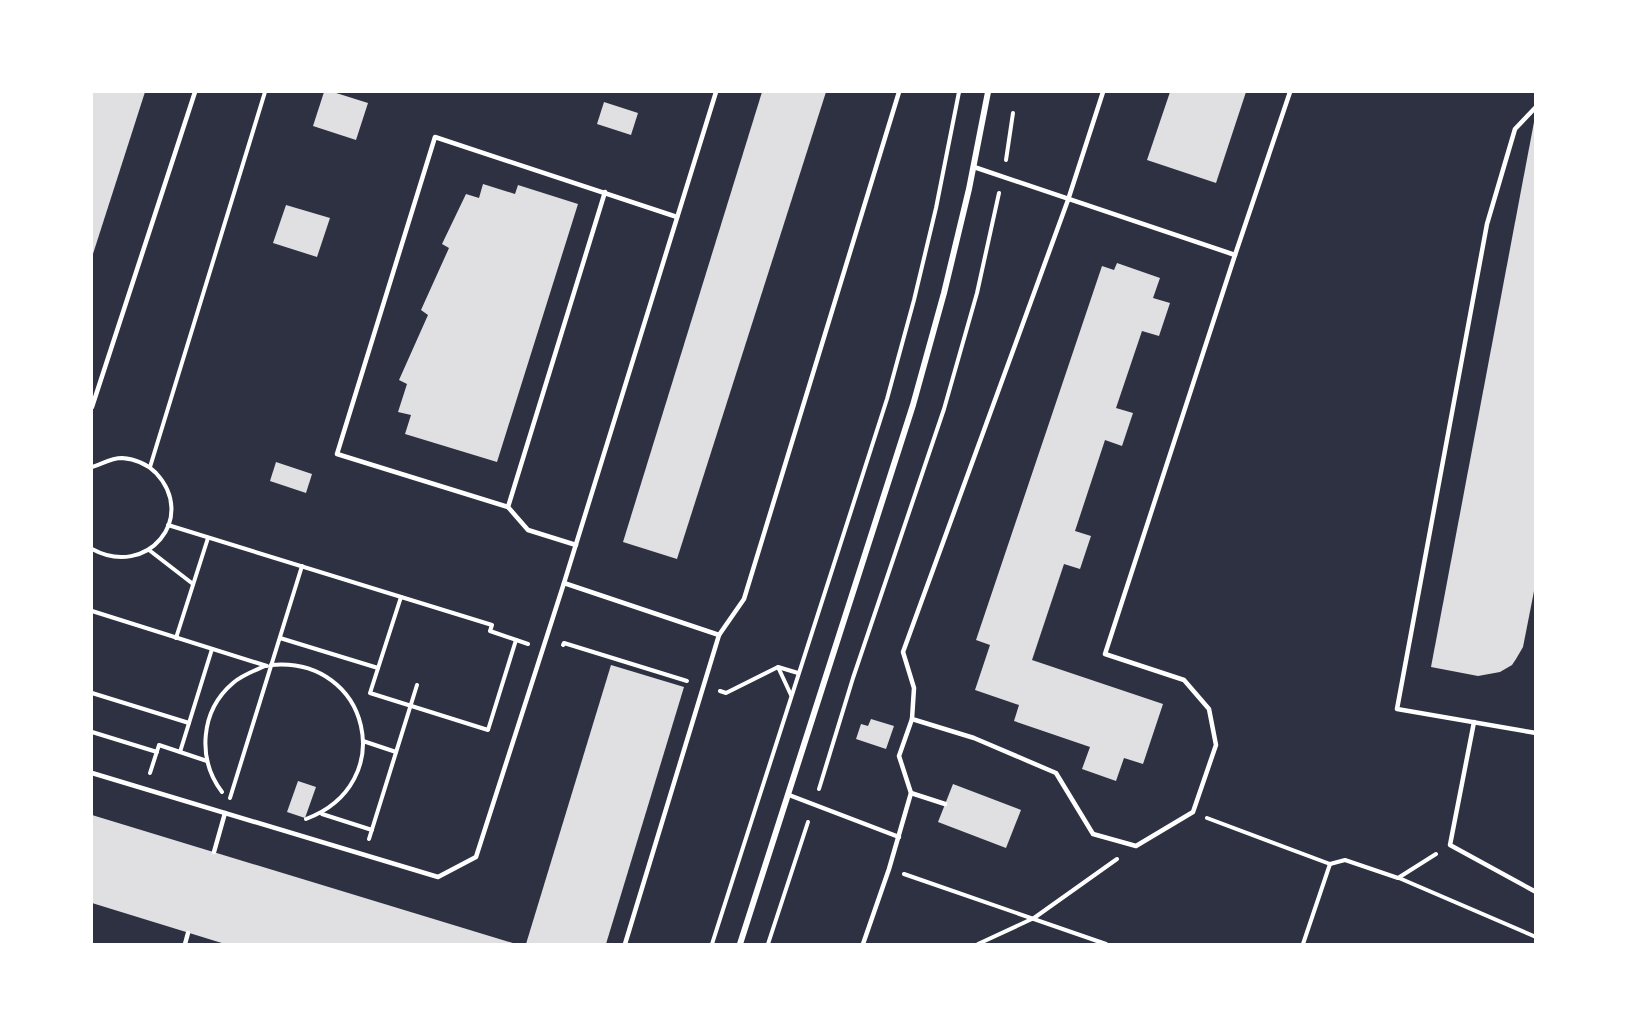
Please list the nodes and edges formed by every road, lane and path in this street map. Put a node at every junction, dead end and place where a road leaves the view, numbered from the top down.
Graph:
1 (195, 92) edge
2 (265, 92) edge
3 (716, 92) edge
4 (899, 92) edge
5 (959, 92) edge
6 (988, 92) edge
7 (1103, 92) edge
8 (1290, 92) edge
9 (1536, 107) edge
10 (1013, 113) dead end
11 (974, 167) junction
12 (1003, 177) junction
13 (605, 192) junction
14 (1068, 201) junction
15 (677, 217) junction
16 (1234, 255) junction
17 (92, 407) edge
18 (92, 467) edge
19 (150, 467) junction
20 (508, 507) junction
21 (168, 525) junction
22 (208, 538) junction
23 (576, 544) junction
24 (92, 549) edge
25 (149, 550) junction
26 (302, 567) junction
27 (564, 583) junction
28 (193, 584) junction
29 (401, 597) junction
30 (92, 611) edge
31 (719, 635) junction
32 (176, 638) junction
33 (280, 638) junction
34 (516, 640) junction
35 (212, 649) junction
36 (543, 649) junction
37 (269, 666) junction
38 (778, 667) junction
39 (378, 668) junction
40 (798, 673) junction
41 (417, 685) dead end
42 (705, 687) junction
43 (92, 693) edge
44 (791, 694) junction
45 (411, 706) junction
46 (912, 719) junction
47 (1474, 722) junction
48 (189, 723) junction
49 (92, 732) edge
50 (1536, 733) edge
51 (363, 741) junction
52 (157, 752) junction
53 (180, 752) junction
54 (396, 752) junction
55 (207, 761) junction
56 (92, 773) edge
57 (145, 789) junction
58 (911, 793) junction
59 (789, 795) junction
60 (945, 804) dead end
61 (814, 805) junction
62 (1192, 812) junction
63 (225, 813) junction
64 (321, 814) junction
65 (303, 820) dead end
66 (372, 830) junction
67 (899, 837) junction
68 (1450, 845) junction
69 (1136, 846) junction
70 (213, 852) dead end
71 (364, 855) junction
72 (1330, 864) junction
73 (889, 869) junction
74 (1398, 878) junction
75 (1536, 892) edge
76 (1034, 918) junction
77 (188, 933) dead end
78 (1536, 936) edge
79 (185, 945) edge
80 (625, 945) edge
81 (712, 945) edge
82 (740, 945) edge
83 (768, 945) edge
84 (863, 945) edge
85 (978, 945) edge
86 (1106, 945) edge
87 (1303, 945) edge

1 - 17 lane
2 - 19 path
3 - 15 lane
4 - 31 lane
5 - 40 path
6 - 11 street
7 - 14 lane
8 - 16 lane
9 - 47 lane
10 - 12 path
11 - 12 lane
11 - 59 street
12 - 14 lane
12 - 61 path
13 - 15 lane
13 - 20 lane
13 - 20 lane
14 - 16 lane
14 - 46 lane
15 - 23 lane
16 - 62 lane
18 - 19 path
19 - 21 path
20 - 23 lane
21 - 22 path
21 - 25 path
22 - 26 path
22 - 28 path
23 - 27 lane
24 - 25 path
25 - 28 path
26 - 29 path
26 - 33 path
27 - 31 lane
27 - 36 lane
28 - 32 path
29 - 34 path
29 - 39 path
30 - 32 path
31 - 42 lane
32 - 35 path
33 - 37 path
33 - 39 path
34 - 36 path
34 - 45 path
35 - 37 path
35 - 48 path
36 - 42 path
36 - 71 lane
37 - 51 path
37 - 55 path
37 - 55 path
38 - 40 path
38 - 42 path
38 - 44 path
39 - 45 path
40 - 44 path
41 - 45 path
42 - 80 lane
43 - 48 path
44 - 81 path
45 - 54 path
46 - 58 lane
46 - 69 lane
47 - 50 lane
47 - 68 lane
48 - 53 path
49 - 52 path
51 - 54 path
51 - 64 path
52 - 53 path
52 - 57 path
53 - 55 path
54 - 66 path
56 - 57 lane
57 - 63 lane
58 - 60 lane
58 - 67 lane
59 - 61 lane
59 - 82 street
61 - 67 lane
61 - 83 path
62 - 69 lane
62 - 72 path
63 - 70 lane
63 - 71 lane
64 - 65 path
64 - 66 path
66 - 71 path
67 - 73 lane
68 - 74 path
68 - 75 lane
69 - 76 path
72 - 74 path
72 - 87 path
73 - 76 path
73 - 84 lane
74 - 78 path
76 - 85 path
76 - 86 path
77 - 79 lane

